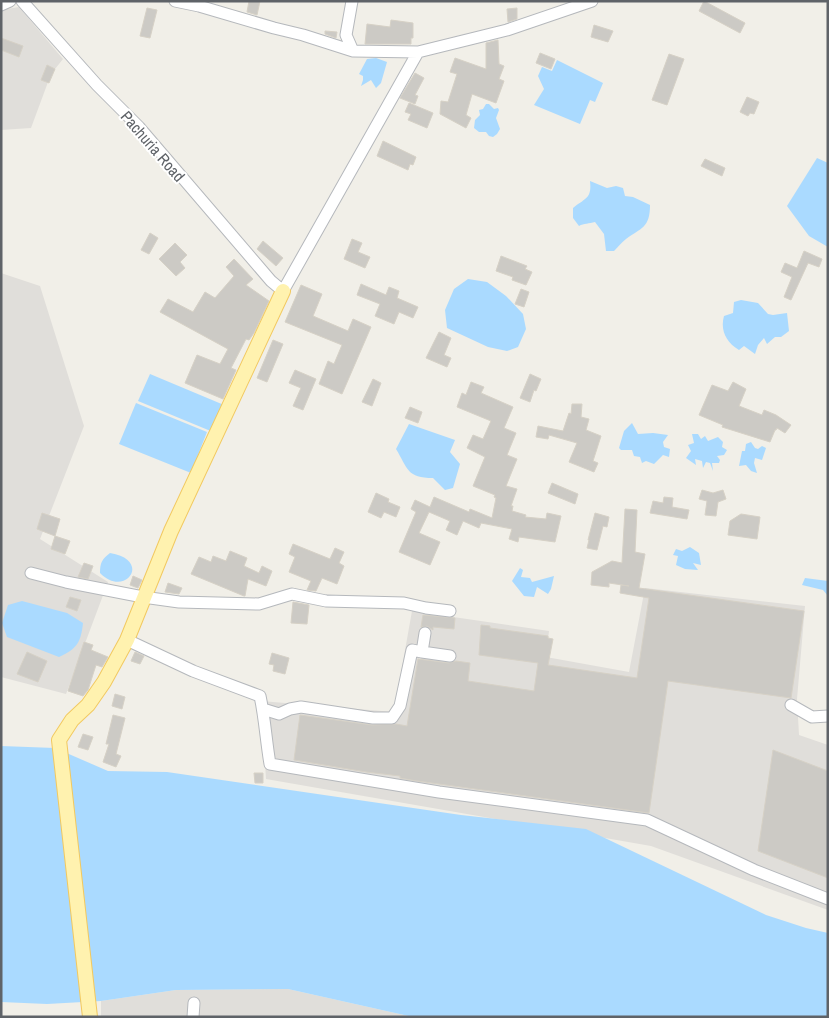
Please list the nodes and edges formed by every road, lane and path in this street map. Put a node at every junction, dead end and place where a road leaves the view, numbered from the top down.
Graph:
1 (10, 1) edge
2 (22, 1) edge
3 (175, 1) edge
4 (352, 1) edge
5 (592, 1) edge
6 (1, 6) edge
7 (353, 51) junction
8 (418, 52) junction
9 (283, 291) junction
10 (31, 573) dead end
11 (143, 597) junction
12 (450, 611) dead end
13 (425, 633) dead end
14 (127, 640) junction
15 (422, 652) junction
16 (450, 656) dead end
17 (791, 706) dead end
18 (263, 709) junction
19 (828, 716) edge
20 (828, 898) edge
21 (194, 1003) dead end
22 (90, 1016) edge
23 (193, 1017) edge

1 - 6 street
2 - 9 street, Pachuria Road
3 - 7 street
4 - 7 street
5 - 8 street
7 - 8 street
8 - 9 street
9 - 11 main road
10 - 11 street
11 - 12 street
11 - 14 main road
13 - 15 street
14 - 18 street
14 - 22 main road
15 - 16 street
15 - 18 street
17 - 19 street
18 - 20 street
21 - 23 street

